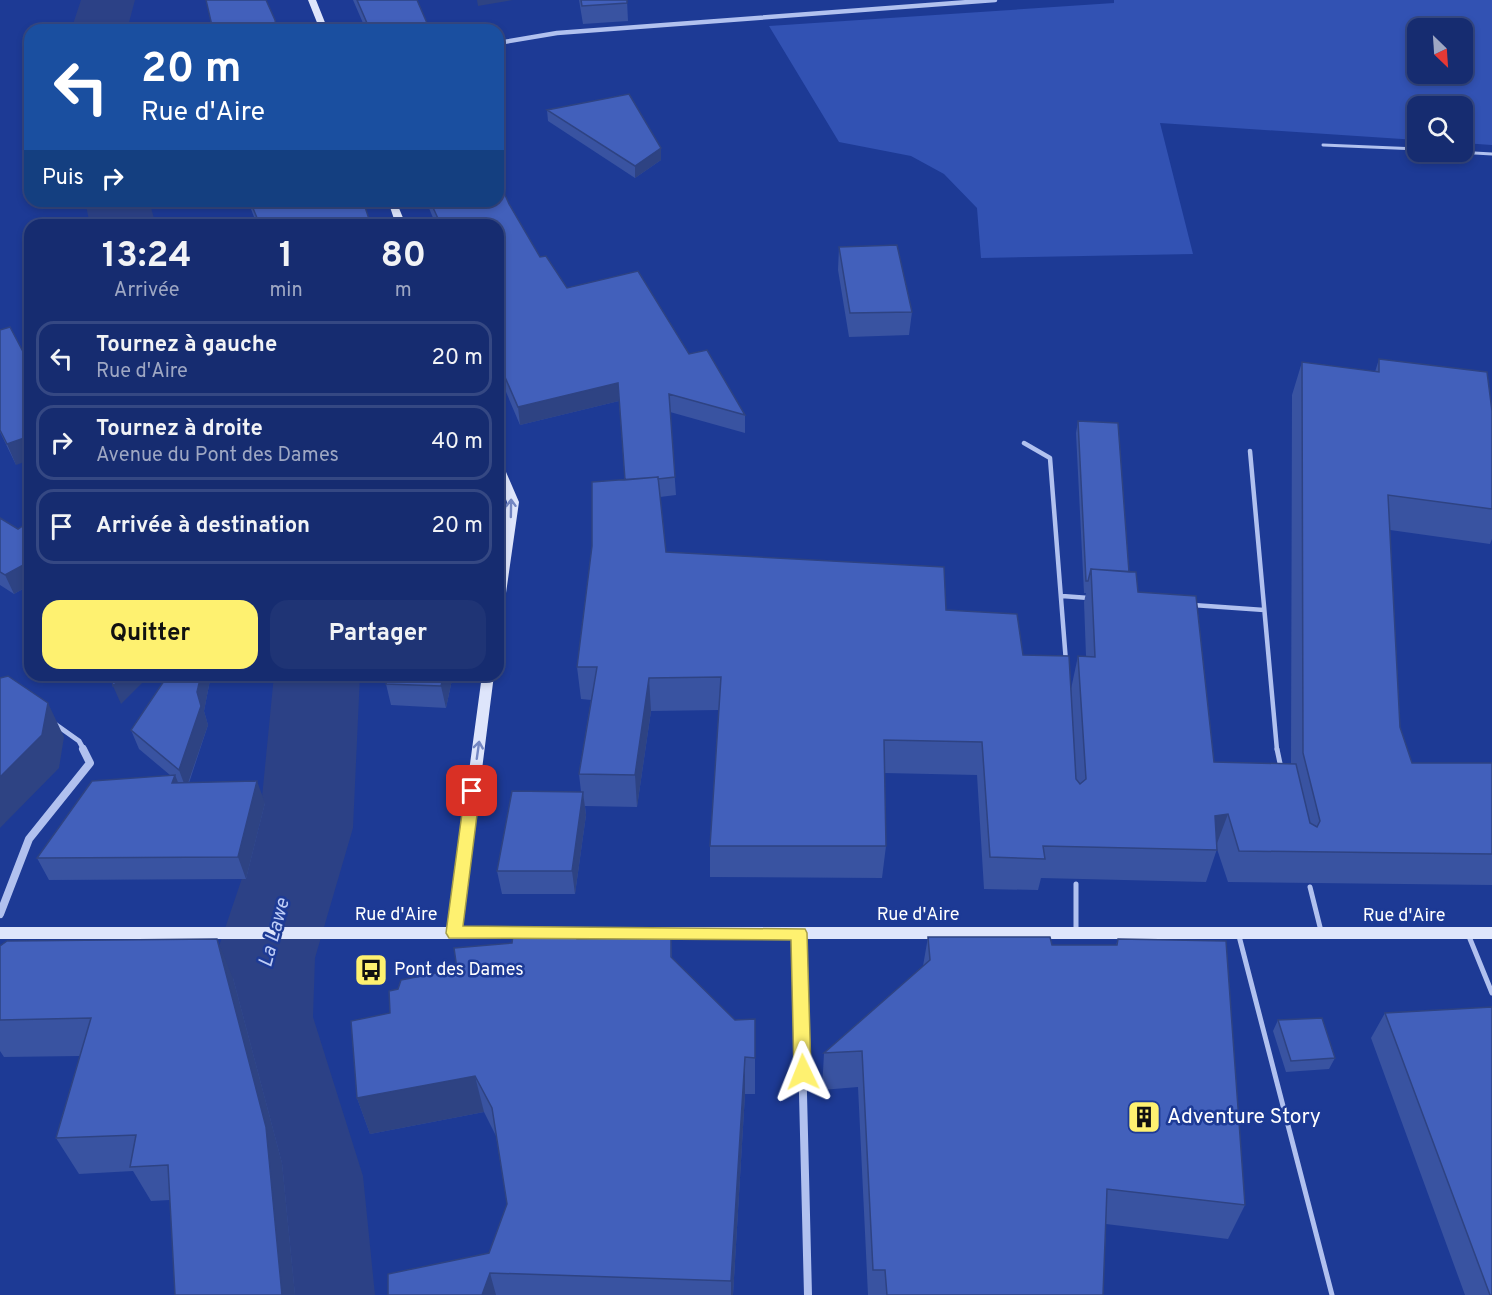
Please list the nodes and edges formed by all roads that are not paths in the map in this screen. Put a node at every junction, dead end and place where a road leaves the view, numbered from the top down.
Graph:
1 (312, 0) edge
2 (995, 0) edge
3 (322, 24) edge
4 (504, 42) edge
5 (1323, 145) dead end
6 (1407, 149) edge
7 (1473, 153) edge
8 (1492, 154) edge
9 (1024, 443) dead end
10 (1250, 451) dead end
11 (504, 480) edge
12 (504, 565) edge
13 (1062, 596) junction
14 (1098, 598) edge
15 (1181, 604) edge
16 (1264, 610) junction
17 (1066, 664) edge
18 (487, 681) edge
19 (50, 721) edge
20 (1282, 774) edge
21 (1076, 884) dead end
22 (1310, 887) dead end
23 (0, 914) edge
24 (0, 933) edge
25 (454, 933) junction
26 (799, 933) junction
27 (1239, 933) junction
28 (1468, 933) junction
29 (1492, 933) edge
30 (1076, 934) junction
31 (1322, 934) junction
32 (1492, 993) edge
33 (808, 1295) edge
34 (1332, 1295) edge

1 - 3 main road
2 - 4 street
5 - 6 lane
7 - 8 lane
9 - 13 lane
10 - 16 lane
12 -> 11 main road
13 - 14 lane
13 - 17 lane
15 - 16 lane
16 - 20 lane
25 -> 18 main road
19 - 23 street
21 - 30 lane
22 - 31 lane
24 - 25 main road, Rue d'Aire
25 - 26 main road, Rue d'Aire
26 - 30 main road, Rue d'Aire
26 - 33 street
27 - 30 main road, Rue d'Aire
27 - 31 main road, Rue d'Aire
27 - 34 lane
28 - 29 main road, Rue d'Aire
28 - 31 main road, Rue d'Aire
28 - 32 lane

